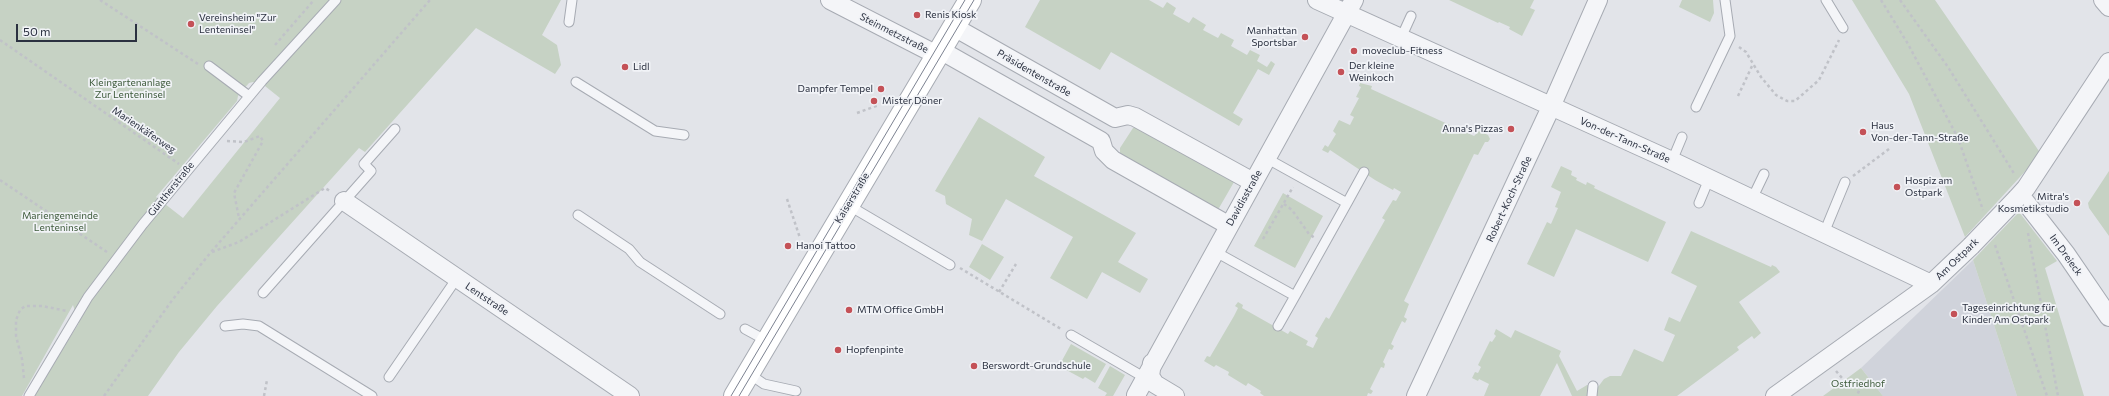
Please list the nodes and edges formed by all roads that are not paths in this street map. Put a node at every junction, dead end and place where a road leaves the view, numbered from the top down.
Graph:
1 (336, 0) edge
2 (572, 0) edge
3 (830, 0) edge
4 (970, 0) edge
5 (1317, 0) edge
6 (1598, 0) edge
7 (1725, 0) edge
8 (1826, 0) edge
9 (2103, 0) edge
10 (1351, 7) edge
11 (2109, 7) edge
12 (1411, 16) dead end
13 (568, 22) dead end
14 (954, 27) junction
15 (1843, 28) road end
16 (1401, 38) junction
17 (939, 52) junction
18 (2109, 62) edge
19 (209, 66) road end
20 (576, 82) dead end
21 (2103, 86) edge
22 (249, 96) junction
23 (1551, 107) junction
24 (1696, 107) dead end
25 (1115, 118) junction
26 (395, 129) dead end
27 (684, 135) dead end
28 (1682, 137) dead end
29 (1101, 142) junction
30 (1266, 158) junction
31 (1672, 161) junction
32 (1364, 172) dead end
33 (1764, 174) dead end
34 (1709, 179) junction
35 (1253, 182) junction
36 (1845, 182) road end
37 (2018, 197) junction
38 (1752, 199) junction
39 (344, 201) junction
40 (1347, 203) junction
41 (1699, 203) dead end
42 (848, 205) junction
43 (578, 215) dead end
44 (1228, 225) junction
45 (1824, 233) junction
46 (1214, 251) junction
47 (950, 265) dead end
48 (457, 278) junction
49 (1931, 284) junction
50 (263, 293) dead end
51 (1295, 296) junction
52 (720, 314) dead end
53 (2109, 317) edge
54 (224, 326) dead end
55 (1278, 326) dead end
56 (744, 329) dead end
57 (1071, 335) road end
58 (767, 342) junction
59 (748, 373) junction
60 (1150, 375) junction
61 (389, 377) dead end
62 (1593, 386) dead end
63 (796, 391) dead end
64 (31, 393) edge
65 (1135, 395) edge
66 (372, 396) edge
67 (630, 396) edge
68 (735, 396) edge
69 (1175, 396) edge
70 (1416, 396) edge
71 (1592, 396) edge
72 (1775, 396) edge

1 - 22 lane, Güntherstraße
2 - 13 lane
3 - 17 street, Steinmetzstraße
4 - 14 main road, Kaiserstraße
5 - 10 street, Von-der-Tann-Straße
6 - 23 street, Robert-Koch-Straße
7 - 24 lane
8 - 15 lane
9 - 11 street
10 - 16 street, Von-der-Tann-Straße
10 - 30 street, Davidisstraße
12 - 16 lane
14 - 17 main road, Kaiserstraße
14 - 25 street, Präsidentenstraße
16 - 23 street, Von-der-Tann-Straße
17 - 29 street
17 - 42 main road, Kaiserstraße
18 - 21 street, Am Ostpark
19 - 22 lane
20 - 27 lane
21 - 37 street, Am Ostpark
22 - 64 lane, Güntherstraße
23 - 31 street, Von-der-Tann-Straße
23 - 70 street, Robert-Koch-Straße
25 - 29 street
25 - 35 street
26 - 39 lane
28 - 31 lane
29 - 44 street
30 - 35 street, Davidisstraße
30 - 40 lane
31 - 34 street, Von-der-Tann-Straße
32 - 40 lane
33 - 38 lane
34 - 38 street, Von-der-Tann-Straße
34 - 41 lane
35 - 44 street, Davidisstraße
36 - 45 lane
37 - 49 street, Am Ostpark, bridge
37 - 53 street, Im Dreieck
38 - 45 street, Von-der-Tann-Straße
39 - 48 street, Lentstraße
39 - 50 lane
40 - 51 lane
42 - 47 lane
42 - 58 main road, Kaiserstraße
43 - 52 lane
44 - 46 street, Davidisstraße
45 - 49 street, Von-der-Tann-Straße
46 - 51 lane
46 - 60 street, Davidisstraße
48 - 61 lane
48 - 67 street, Lentstraße
49 - 72 street, Am Ostpark
51 - 55 lane
54 - 66 lane
56 - 58 lane
57 - 60 lane
58 - 59 main road, Kaiserstraße
59 - 63 lane
59 - 68 main road, Kaiserstraße
60 - 65 street, Davidisstraße
60 - 69 street
62 - 71 lane

